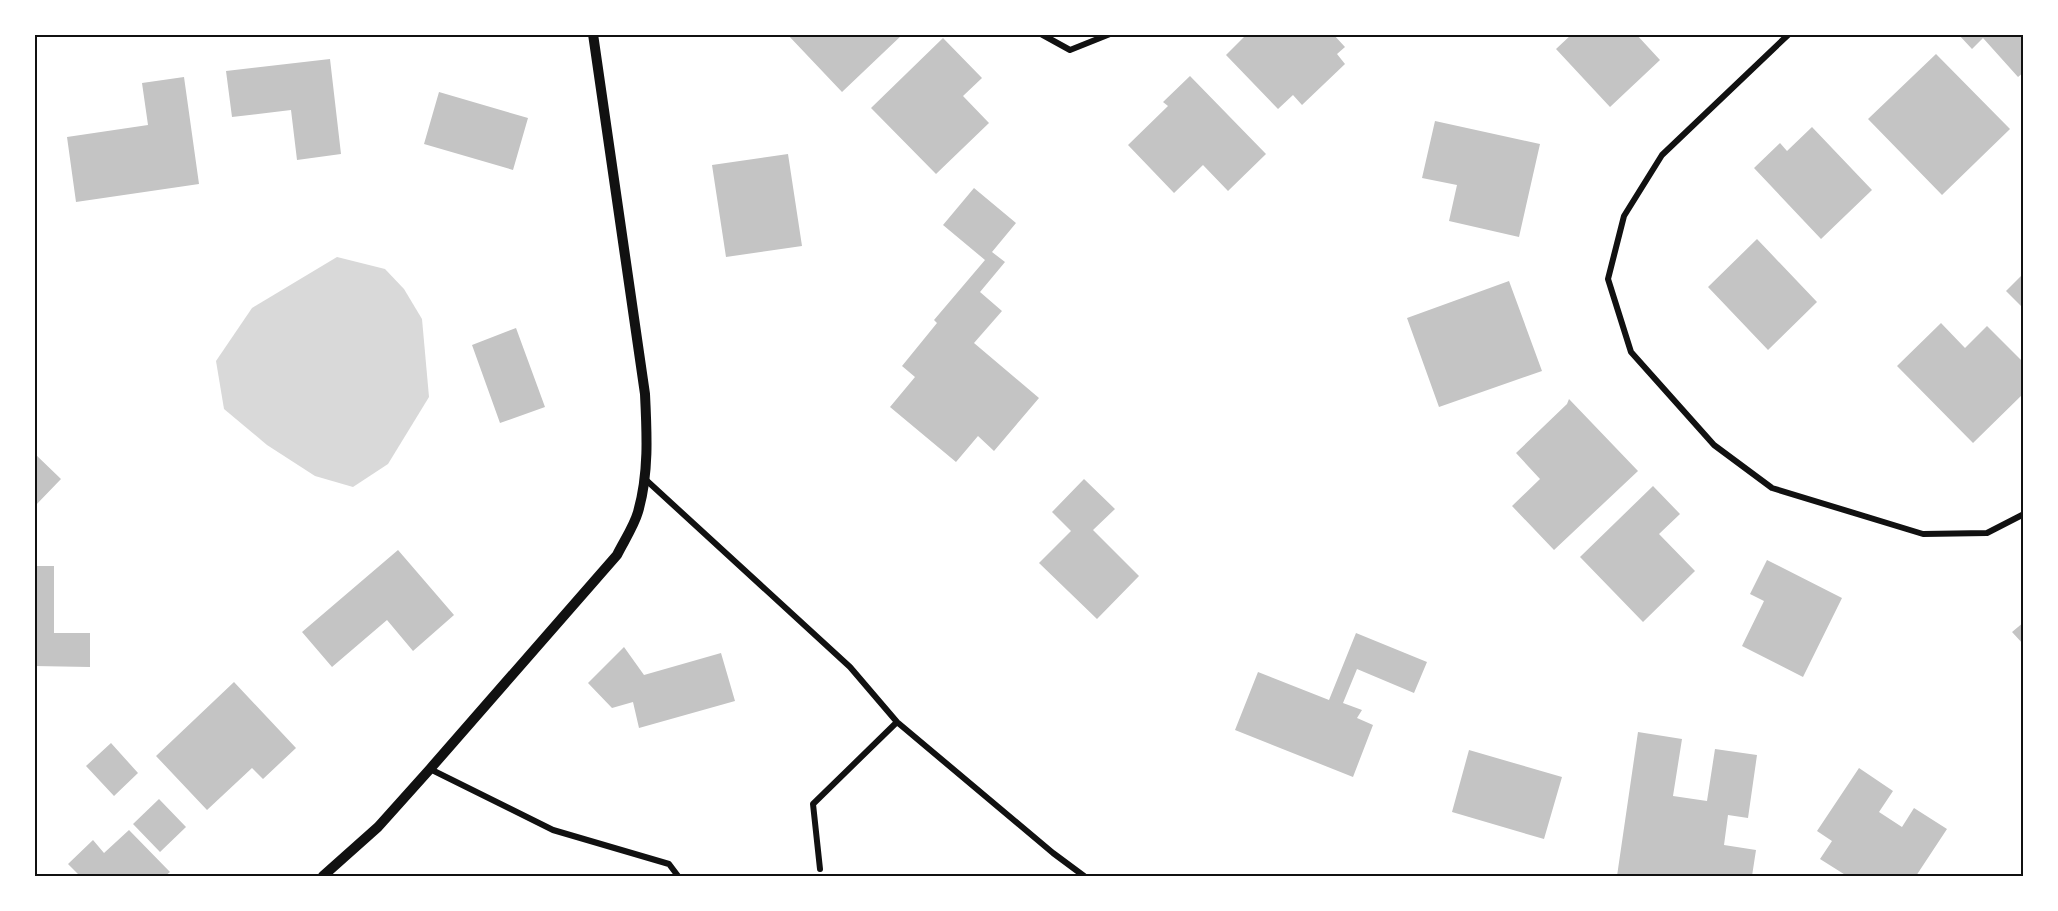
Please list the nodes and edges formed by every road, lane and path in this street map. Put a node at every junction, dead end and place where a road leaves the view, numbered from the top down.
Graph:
1 (593, 34) edge
2 (1041, 34) edge
3 (1110, 34) edge
4 (1789, 34) edge
5 (645, 479) junction
6 (2024, 514) edge
7 (897, 722) junction
8 (430, 770) junction
9 (820, 869) dead end
10 (324, 876) edge
11 (678, 876) edge
12 (1084, 876) edge

1 - 5 street
2 - 3 street
4 - 6 street
5 - 7 street
5 - 8 street
7 - 9 street
7 - 12 street
8 - 10 street
8 - 11 street

